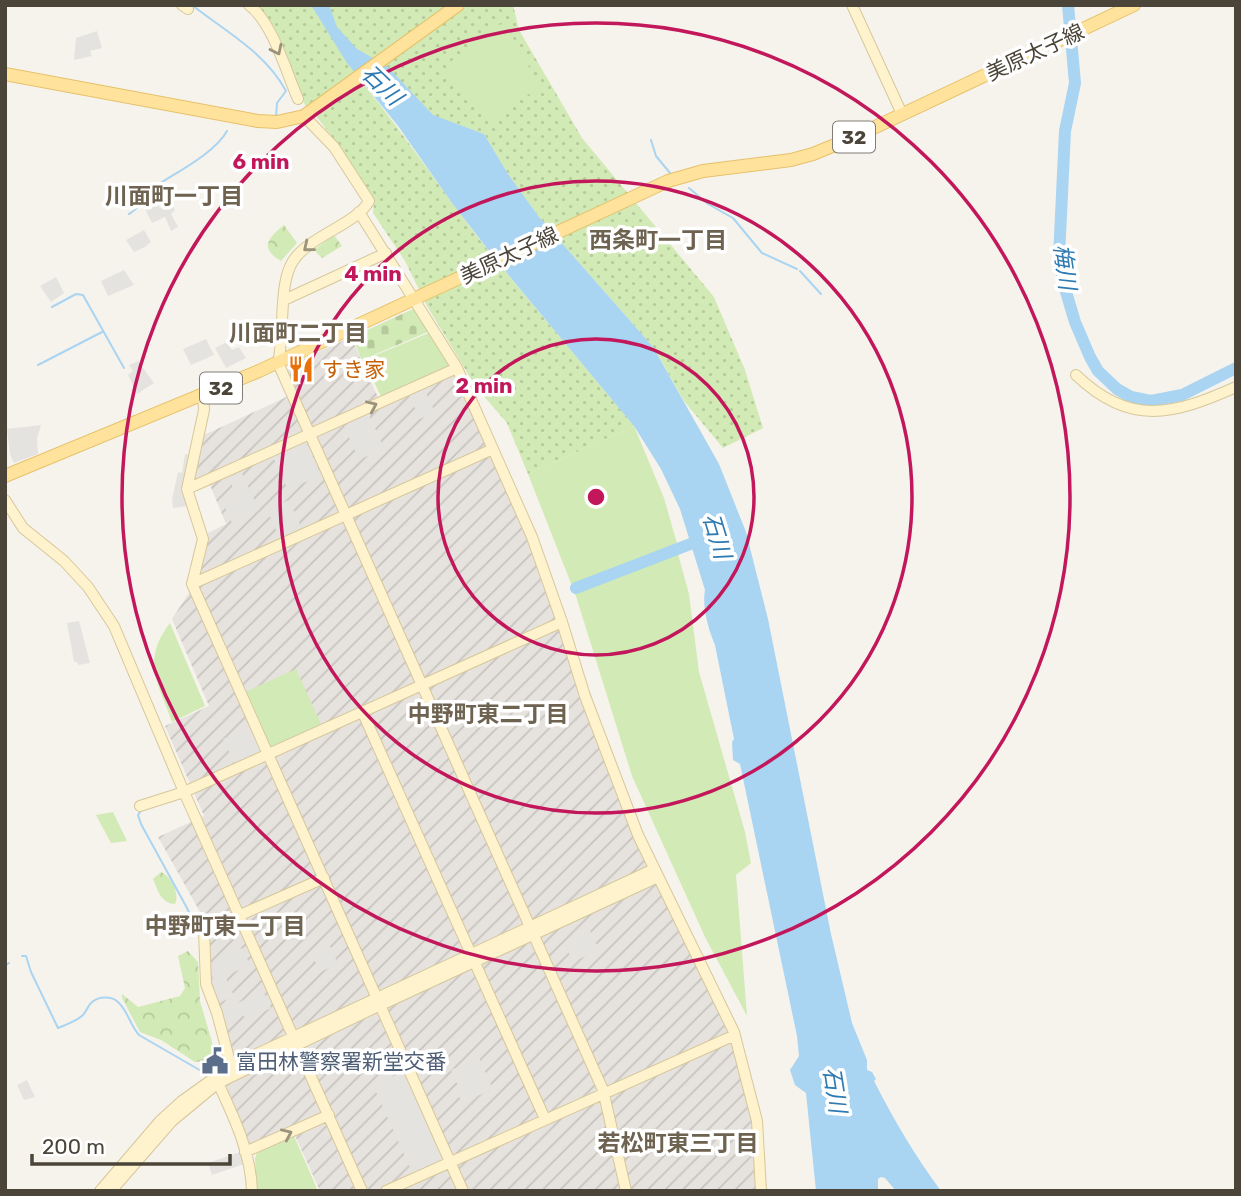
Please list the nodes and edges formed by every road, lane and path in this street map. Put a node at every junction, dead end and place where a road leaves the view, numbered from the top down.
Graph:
1 (249, 5) edge
2 (458, 5) edge
3 (852, 5) edge
4 (1134, 5) edge
5 (5, 74) edge
6 (298, 99) dead end
7 (902, 114) junction
8 (306, 115) junction
9 (359, 212) junction
10 (386, 253) junction
11 (415, 298) junction
12 (284, 300) junction
13 (278, 363) junction
14 (457, 368) junction
15 (1076, 375) dead end
16 (1236, 387) edge
17 (203, 396) junction
18 (309, 435) junction
19 (493, 449) junction
20 (5, 476) edge
21 (187, 489) junction
22 (5, 500) edge
23 (346, 515) junction
24 (192, 584) junction
25 (562, 622) junction
26 (422, 685) junction
27 (362, 711) junction
28 (268, 754) junction
29 (184, 792) junction
30 (140, 806) dead end
31 (656, 873) junction
32 (324, 878) junction
33 (239, 916) junction
34 (532, 931) junction
35 (473, 958) junction
36 (379, 1001) junction
37 (735, 1035) junction
38 (295, 1040) junction
39 (231, 1066) junction
40 (218, 1083) junction
41 (604, 1093) junction
42 (329, 1115) junction
43 (545, 1119) junction
44 (244, 1152) junction
45 (450, 1162) junction
46 (100, 1191) edge
47 (111, 1191) edge
48 (252, 1191) edge
49 (362, 1191) edge
50 (386, 1191) edge
51 (463, 1191) edge
52 (626, 1191) edge
53 (761, 1191) edge

1 -> 6 street
2 - 8 main road
3 - 7 street
4 - 7 main road, 美原太子線 / 32
5 - 8 main road
7 - 11 main road, 美原太子線 / 32
8 - 9 street
9 - 10 street
9 -> 12 street
10 - 11 street
10 - 12 street
11 - 13 main road, 美原太子線 / 32
11 - 14 street
12 - 13 street
13 - 17 main road, 美原太子線 / 32
13 - 18 street
18 -> 14 street
14 - 19 street
15 - 16 street
17 - 20 main road, 美原太子線 / 32
17 - 21 street
18 - 21 street
18 - 23 street
19 - 23 street
19 - 25 street
21 - 24 street
22 - 29 street
23 - 24 street
23 - 26 street
24 - 28 street
25 - 26 street
25 - 31 street
26 - 27 street
26 - 34 street
27 - 28 street
27 - 35 street
28 - 29 street
28 - 32 street
29 - 30 street
29 - 33 street
31 - 34 street
31 - 37 street
32 - 33 street
32 - 36 street
33 - 38 street
33 - 39 street
34 - 35 street
34 - 41 street
35 - 36 street
35 - 43 street
36 - 38 street
36 - 45 street
37 - 41 street
37 - 53 street
38 - 39 street
38 - 40 street
38 - 42 street
39 - 46 street
40 - 44 street
40 - 47 street
41 - 43 street
41 - 52 street
44 -> 42 street
42 - 49 street
43 - 45 street
44 - 48 street
45 - 50 street
45 - 51 street

